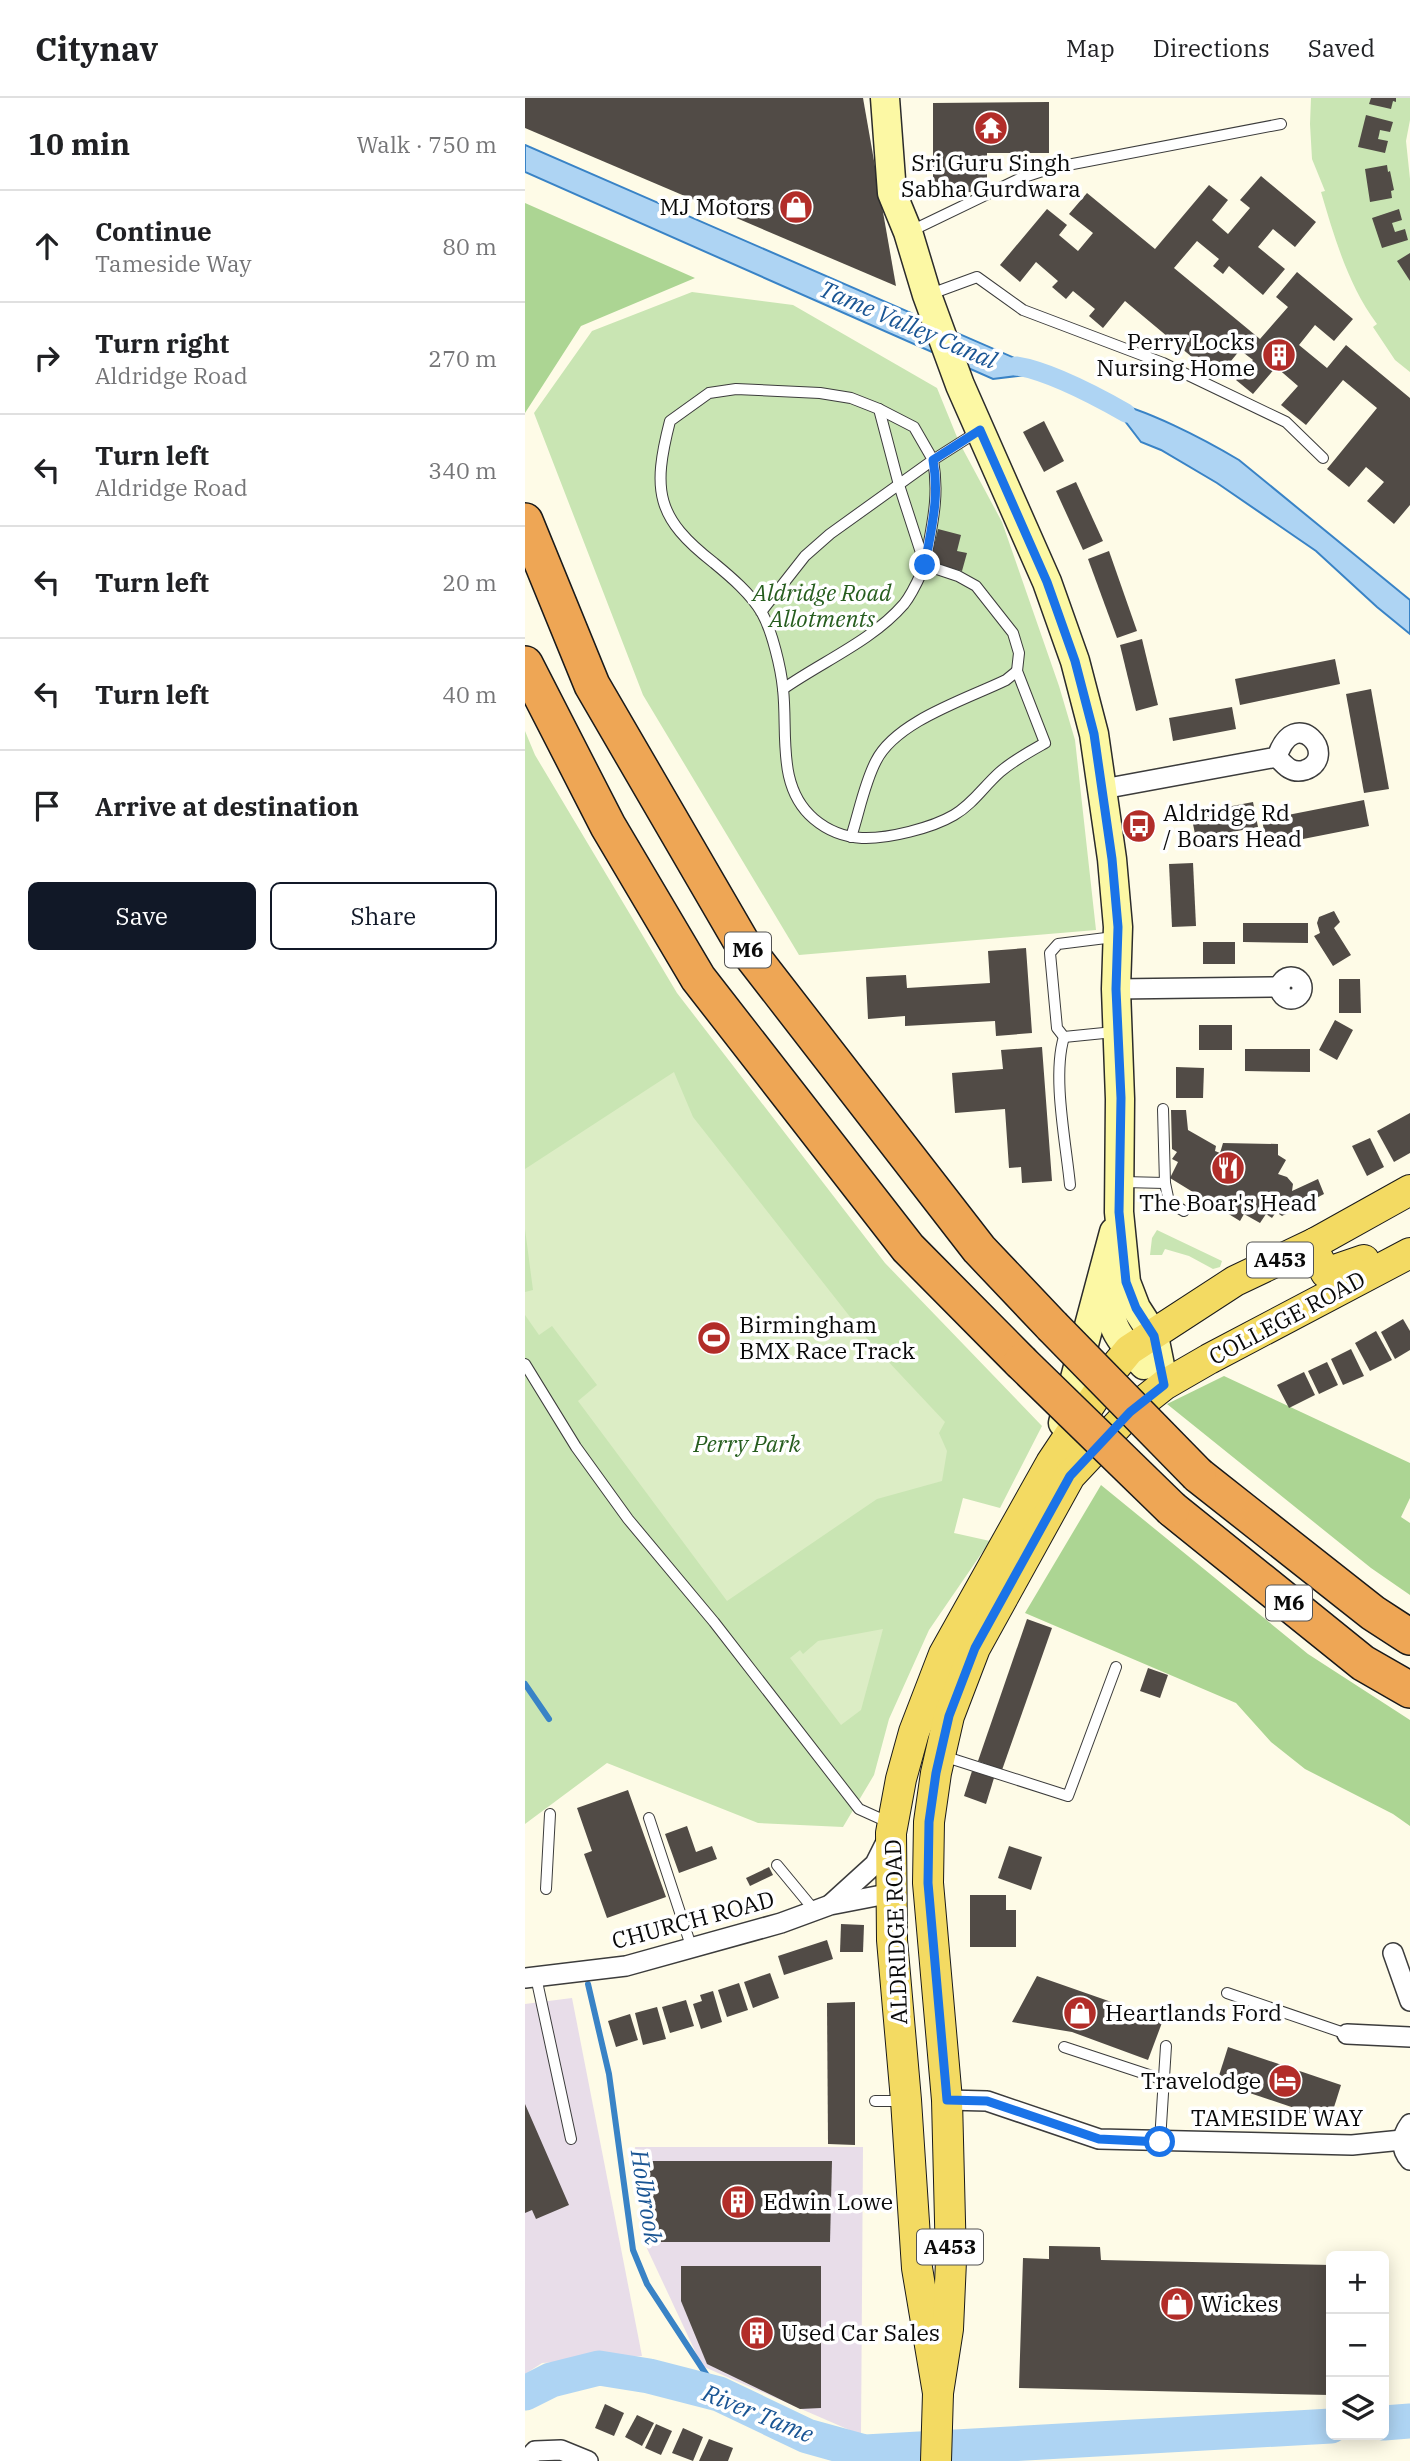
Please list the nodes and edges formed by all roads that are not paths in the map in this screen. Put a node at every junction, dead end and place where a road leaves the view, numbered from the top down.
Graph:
1 (885, 98) edge
2 (1281, 124) dead end
3 (908, 232) junction
4 (927, 295) junction
5 (879, 409) junction
6 (980, 430) junction
7 (1323, 458) dead end
8 (933, 460) junction
9 (899, 485) junction
10 (525, 521) edge
11 (925, 565) junction
12 (761, 612) junction
13 (525, 664) edge
14 (778, 669) junction
15 (1017, 671) junction
16 (802, 676) junction
17 (783, 689) junction
18 (1277, 757) dead end
19 (1103, 789) junction
20 (851, 837) junction
21 (1118, 936) junction
22 (1280, 987) dead end
23 (1116, 989) junction
24 (1118, 1032) junction
25 (1064, 1037) junction
26 (1163, 1109) dead end
27 (1119, 1182) junction
28 (1165, 1182) junction
29 (1070, 1185) dead end
30 (1410, 1190) edge
31 (1184, 1211) dead end
32 (1119, 1212) junction
33 (1410, 1242) edge
34 (1315, 1243) junction
35 (1410, 1253) edge
36 (1107, 1258) junction
37 (1142, 1343) junction
38 (525, 1364) edge
39 (1164, 1385) junction
40 (1051, 1463) junction
41 (1410, 1637) edge
42 (1116, 1667) dead end
43 (1410, 1690) edge
44 (940, 1755) junction
45 (550, 1814) dead end
46 (649, 1818) dead end
47 (929, 1822) junction
48 (891, 1828) junction
49 (778, 1865) dead end
50 (546, 1889) dead end
51 (892, 1893) junction
52 (823, 1908) junction
53 (692, 1949) junction
54 (1393, 1953) dead end
55 (531, 1977) edge
56 (1227, 1993) dead end
57 (1409, 1993) edge
58 (1347, 2034) joint
59 (1410, 2037) edge
60 (1166, 2046) dead end
61 (1064, 2047) dead end
62 (1164, 2080) junction
63 (906, 2100) junction
64 (947, 2100) junction
65 (875, 2101) dead end
66 (1406, 2132) edge
67 (571, 2139) dead end
68 (1160, 2142) junction
69 (1410, 2160) edge
70 (938, 2392) junction
71 (526, 2461) edge
72 (588, 2461) edge
73 (936, 2461) edge

1 - 3 street, ALDRIDGE ROAD
2 - 3 lane
3 - 4 street, ALDRIDGE ROAD
4 - 6 street, ALDRIDGE ROAD
4 - 7 lane
5 - 8 lane
5 - 9 lane
5 - 12 lane
6 - 8 lane
6 - 19 street, ALDRIDGE ROAD
8 - 9 lane
8 - 11 lane
9 - 11 lane
9 - 12 lane
10 - 41 highway, M6, bridge
11 - 15 lane
11 - 16 lane
12 - 14 lane
13 - 43 highway, M6, bridge
14 - 16 lane
14 - 17 lane
15 - 20 lane
15 - 20 lane
16 - 17 lane
17 - 20 lane
18 - 19 street
19 - 21 street, ALDRIDGE ROAD
21 - 23 street, ALDRIDGE ROAD
21 - 25 lane
22 - 23 street
23 - 24 street, ALDRIDGE ROAD
24 - 25 lane
24 - 27 street, ALDRIDGE ROAD
25 - 29 lane
26 - 28 lane
27 - 28 lane
27 - 32 street, ALDRIDGE ROAD
28 - 31 lane
30 - 34 main road, A453
32 - 36 street, ALDRIDGE ROAD
32 - 37 street, ALDRIDGE ROAD
33 - 34 main road
34 - 37 main road, A453
35 - 39 main road, COLLEGE ROAD / A453
36 - 37 street, ALDRIDGE ROAD
36 - 40 street, ALDRIDGE ROAD
37 - 39 street, ALDRIDGE ROAD
37 - 40 main road, ALDRIDGE ROAD / A453
38 - 48 lane
39 - 44 main road, ALDRIDGE ROAD / A453
40 - 48 main road, ALDRIDGE ROAD / A453
42 - 44 lane
44 - 47 main road, ALDRIDGE ROAD / A453
45 - 50 lane
46 - 53 lane
47 - 51 main road
47 - 64 main road, ALDRIDGE ROAD / A453
48 - 51 main road, ALDRIDGE ROAD / A453
48 - 52 street, CHURCH ROAD
49 - 52 lane
51 - 52 street, CHURCH ROAD
51 - 63 main road, ALDRIDGE ROAD / A453
52 - 53 street, CHURCH ROAD
53 - 55 street, CHURCH ROAD
54 - 57 street
55 - 67 lane
56 - 58 lane
58 - 59 street
60 - 62 lane
61 - 62 lane
62 - 68 lane
63 - 64 main road
63 - 65 lane
63 - 70 main road, ALDRIDGE ROAD / A453
64 - 68 street, TAMESIDE WAY
64 - 70 main road, ALDRIDGE ROAD / A453
66 - 68 street, TAMESIDE WAY
66 - 69 street
70 - 73 main road, ALDRIDGE ROAD / A453
71 - 72 street

